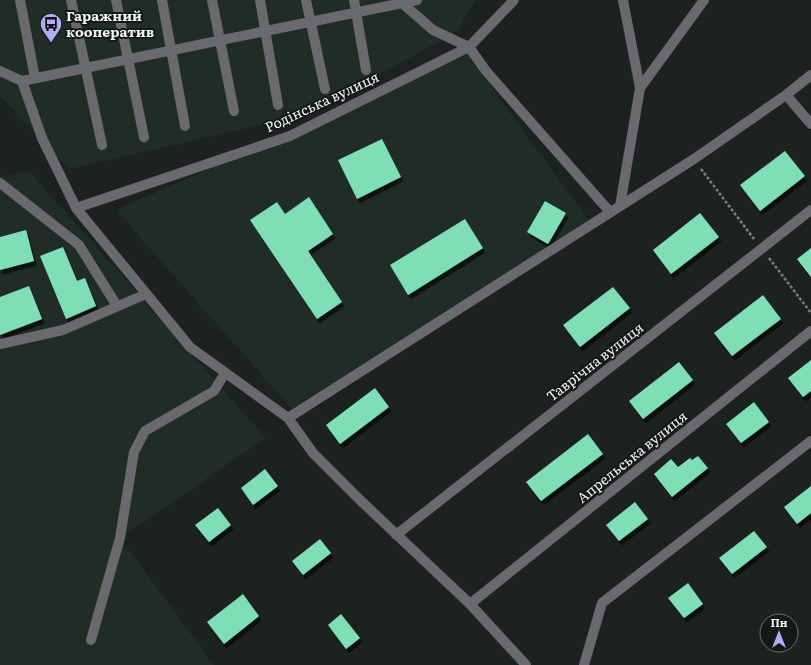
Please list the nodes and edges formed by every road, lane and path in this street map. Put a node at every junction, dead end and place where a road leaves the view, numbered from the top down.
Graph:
1 (20, 0) edge
2 (71, 0) edge
3 (116, 0) edge
4 (162, 0) edge
5 (212, 0) edge
6 (260, 0) edge
7 (306, 0) edge
8 (354, 0) edge
9 (417, 0) edge
10 (514, 0) edge
11 (623, 0) edge
12 (704, 0) edge
13 (402, 2) edge
14 (356, 13) junction
15 (311, 22) junction
16 (266, 31) junction
17 (221, 40) junction
18 (469, 47) junction
19 (171, 51) junction
20 (127, 60) junction
21 (85, 68) junction
22 (366, 70) dead end
23 (0, 71) edge
24 (811, 75) edge
25 (35, 78) junction
26 (22, 81) junction
27 (640, 88) junction
28 (325, 89) dead end
29 (786, 95) junction
30 (278, 105) dead end
31 (234, 111) dead end
32 (811, 124) edge
33 (185, 126) dead end
34 (144, 138) dead end
35 (102, 145) dead end
36 (694, 159) junction
37 (0, 183) edge
38 (620, 206) junction
39 (76, 208) junction
40 (811, 210) edge
41 (610, 212) junction
42 (762, 249) junction
43 (146, 294) junction
44 (117, 306) junction
45 (811, 313) edge
46 (811, 332) edge
47 (0, 344) edge
48 (226, 372) junction
49 (288, 418) junction
50 (811, 441) edge
51 (396, 535) junction
52 (470, 604) junction
53 (91, 640) dead end
54 (526, 665) edge
55 (584, 665) edge

1 - 25 street
2 - 21 street
3 - 20 street
4 - 19 street
5 - 17 street
6 - 16 street
7 - 15 street
8 - 14 street
9 - 13 street
10 - 18 street, Родінська вулиця
11 - 27 street
12 - 27 street
13 - 14 street
13 - 18 street
14 - 15 street
14 - 22 street
15 - 16 street
15 - 28 street
16 - 17 street
16 - 30 street
17 - 19 street
17 - 31 street
18 - 39 street, Родінська вулиця
18 - 41 street
19 - 20 street
19 - 33 street
20 - 21 street
20 - 34 street
21 - 25 street
21 - 35 street
23 - 26 street
24 - 29 street
25 - 26 street
26 - 39 street
27 - 38 street
29 - 32 street
29 - 36 street
36 - 38 street
36 - 42 path
37 - 44 street
38 - 41 street
39 - 43 street
40 - 42 street, Таврічна вулиця
41 - 49 street
42 - 45 path
42 - 51 street, Таврічна вулиця
43 - 44 street
43 - 48 street
44 - 47 street
46 - 52 street, Апрельська вулиця
48 - 49 street
48 - 53 street
49 - 51 street
50 - 55 street
51 - 52 street
52 - 54 street

